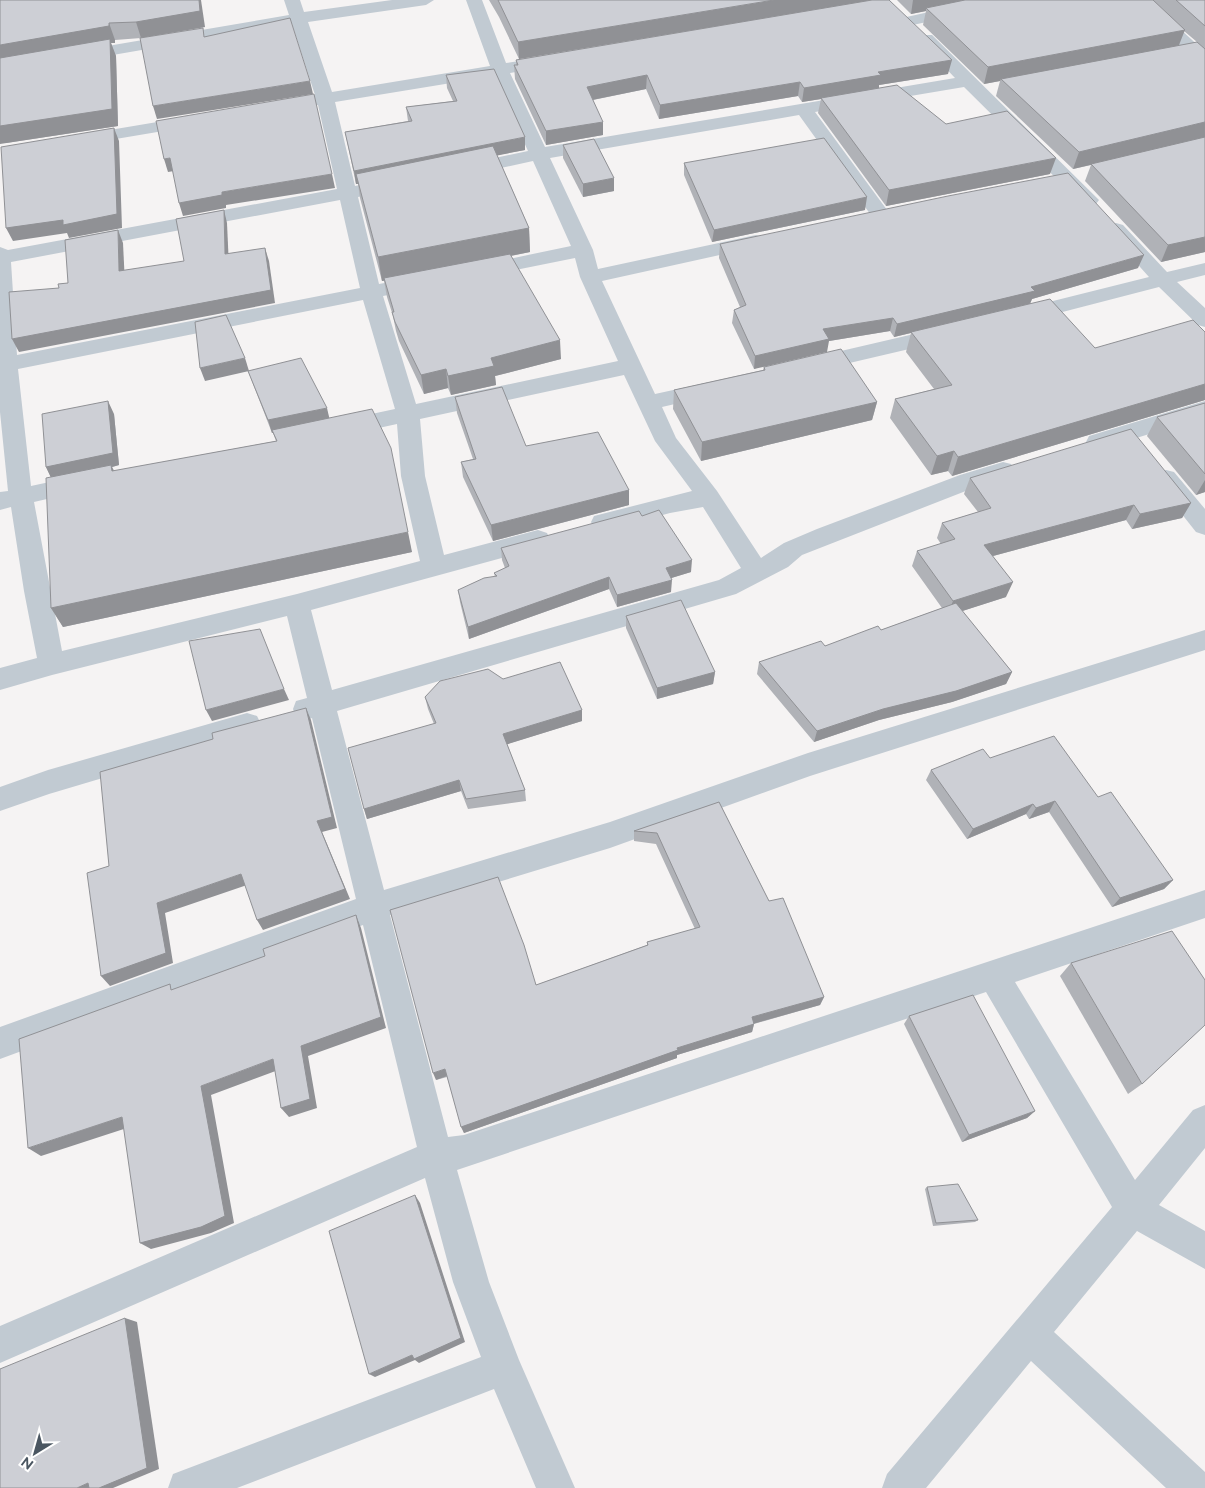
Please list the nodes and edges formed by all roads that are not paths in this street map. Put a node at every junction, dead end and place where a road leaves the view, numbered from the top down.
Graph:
1 (292, 0) edge
2 (426, 0) edge
3 (474, 0) edge
4 (1006, 0) edge
5 (1140, 0) edge
6 (299, 18) junction
7 (1174, 54) edge
8 (1200, 56) edge
9 (569, 58) edge
10 (58, 59) edge
11 (501, 69) junction
12 (973, 86) junction
13 (998, 88) edge
14 (325, 98) junction
15 (804, 109) junction
16 (256, 110) edge
17 (207, 118) edge
18 (59, 143) edge
19 (539, 154) junction
20 (443, 174) edge
21 (1077, 176) junction
22 (415, 180) edge
23 (1049, 181) edge
24 (348, 193) junction
25 (880, 214) edge
26 (778, 236) edge
27 (583, 250) junction
28 (0, 253) edge
29 (1, 258) edge
30 (1205, 268) edge
31 (590, 277) junction
32 (1163, 280) junction
33 (371, 292) junction
34 (1004, 320) edge
35 (1205, 320) edge
36 (967, 329) edge
37 (3, 365) edge
38 (631, 366) junction
39 (793, 370) edge
40 (726, 385) edge
41 (648, 403) junction
42 (1205, 409) edge
43 (408, 414) junction
44 (321, 432) edge
45 (1141, 447) junction
46 (1072, 449) edge
47 (1025, 464) edge
48 (99, 480) edge
49 (709, 497) junction
50 (11, 499) edge
51 (1197, 503) edge
52 (1205, 526) edge
53 (585, 527) edge
54 (557, 534) edge
55 (434, 567) junction
56 (756, 571) junction
57 (297, 604) junction
58 (1205, 640) edge
59 (52, 664) junction
60 (0, 679) edge
61 (324, 704) junction
62 (0, 799) edge
63 (1205, 904) edge
64 (373, 907) junction
65 (993, 975) junction
66 (0, 1043) edge
67 (1205, 1122) edge
68 (436, 1156) junction
69 (1133, 1209) junction
70 (1205, 1251) edge
71 (1029, 1334) junction
72 (0, 1345) edge
73 (503, 1367) junction
74 (187, 1488) edge
75 (556, 1488) edge
76 (901, 1488) edge
77 (1194, 1488) edge

1 - 6 street
2 - 6 street
3 - 11 street
4 - 12 street
5 - 8 street
6 - 10 street
6 - 14 street
7 - 8 street
9 - 11 street
11 - 14 street
11 - 19 street
12 - 13 street
12 - 15 street
12 - 21 street
14 - 16 street
14 - 24 street
15 - 19 street
15 - 25 street
17 - 18 street
19 - 20 street
19 - 27 street
21 - 23 street
21 - 32 street
22 - 24 street
24 - 29 street
24 - 33 street
26 - 31 street
27 - 31 street
27 - 33 street
28 - 29 street
29 - 37 street
30 - 32 street
31 - 38 street
32 - 34 street
32 - 35 street
33 - 37 street
33 - 43 street
36 - 39 street
37 - 50 street
38 - 41 street
38 - 43 street
40 - 41 street
41 - 49 street
42 - 45 street
43 - 44 street
43 - 55 street
45 - 46 street
45 - 51 street
47 - 56 street
48 - 50 street
49 - 53 street
49 - 56 street
50 - 59 street
51 - 52 street
54 - 55 street
55 - 57 street
56 - 61 street
57 - 59 street
57 - 61 street
58 - 64 street
59 - 60 street
61 - 62 street
61 - 64 street
63 - 65 street
64 - 66 street
64 - 68 street
65 - 68 street
65 - 69 street
67 - 69 street
68 - 72 street
68 - 73 street
69 - 70 street
69 - 71 street
71 - 76 street
71 - 77 street
73 - 74 street
73 - 75 street

